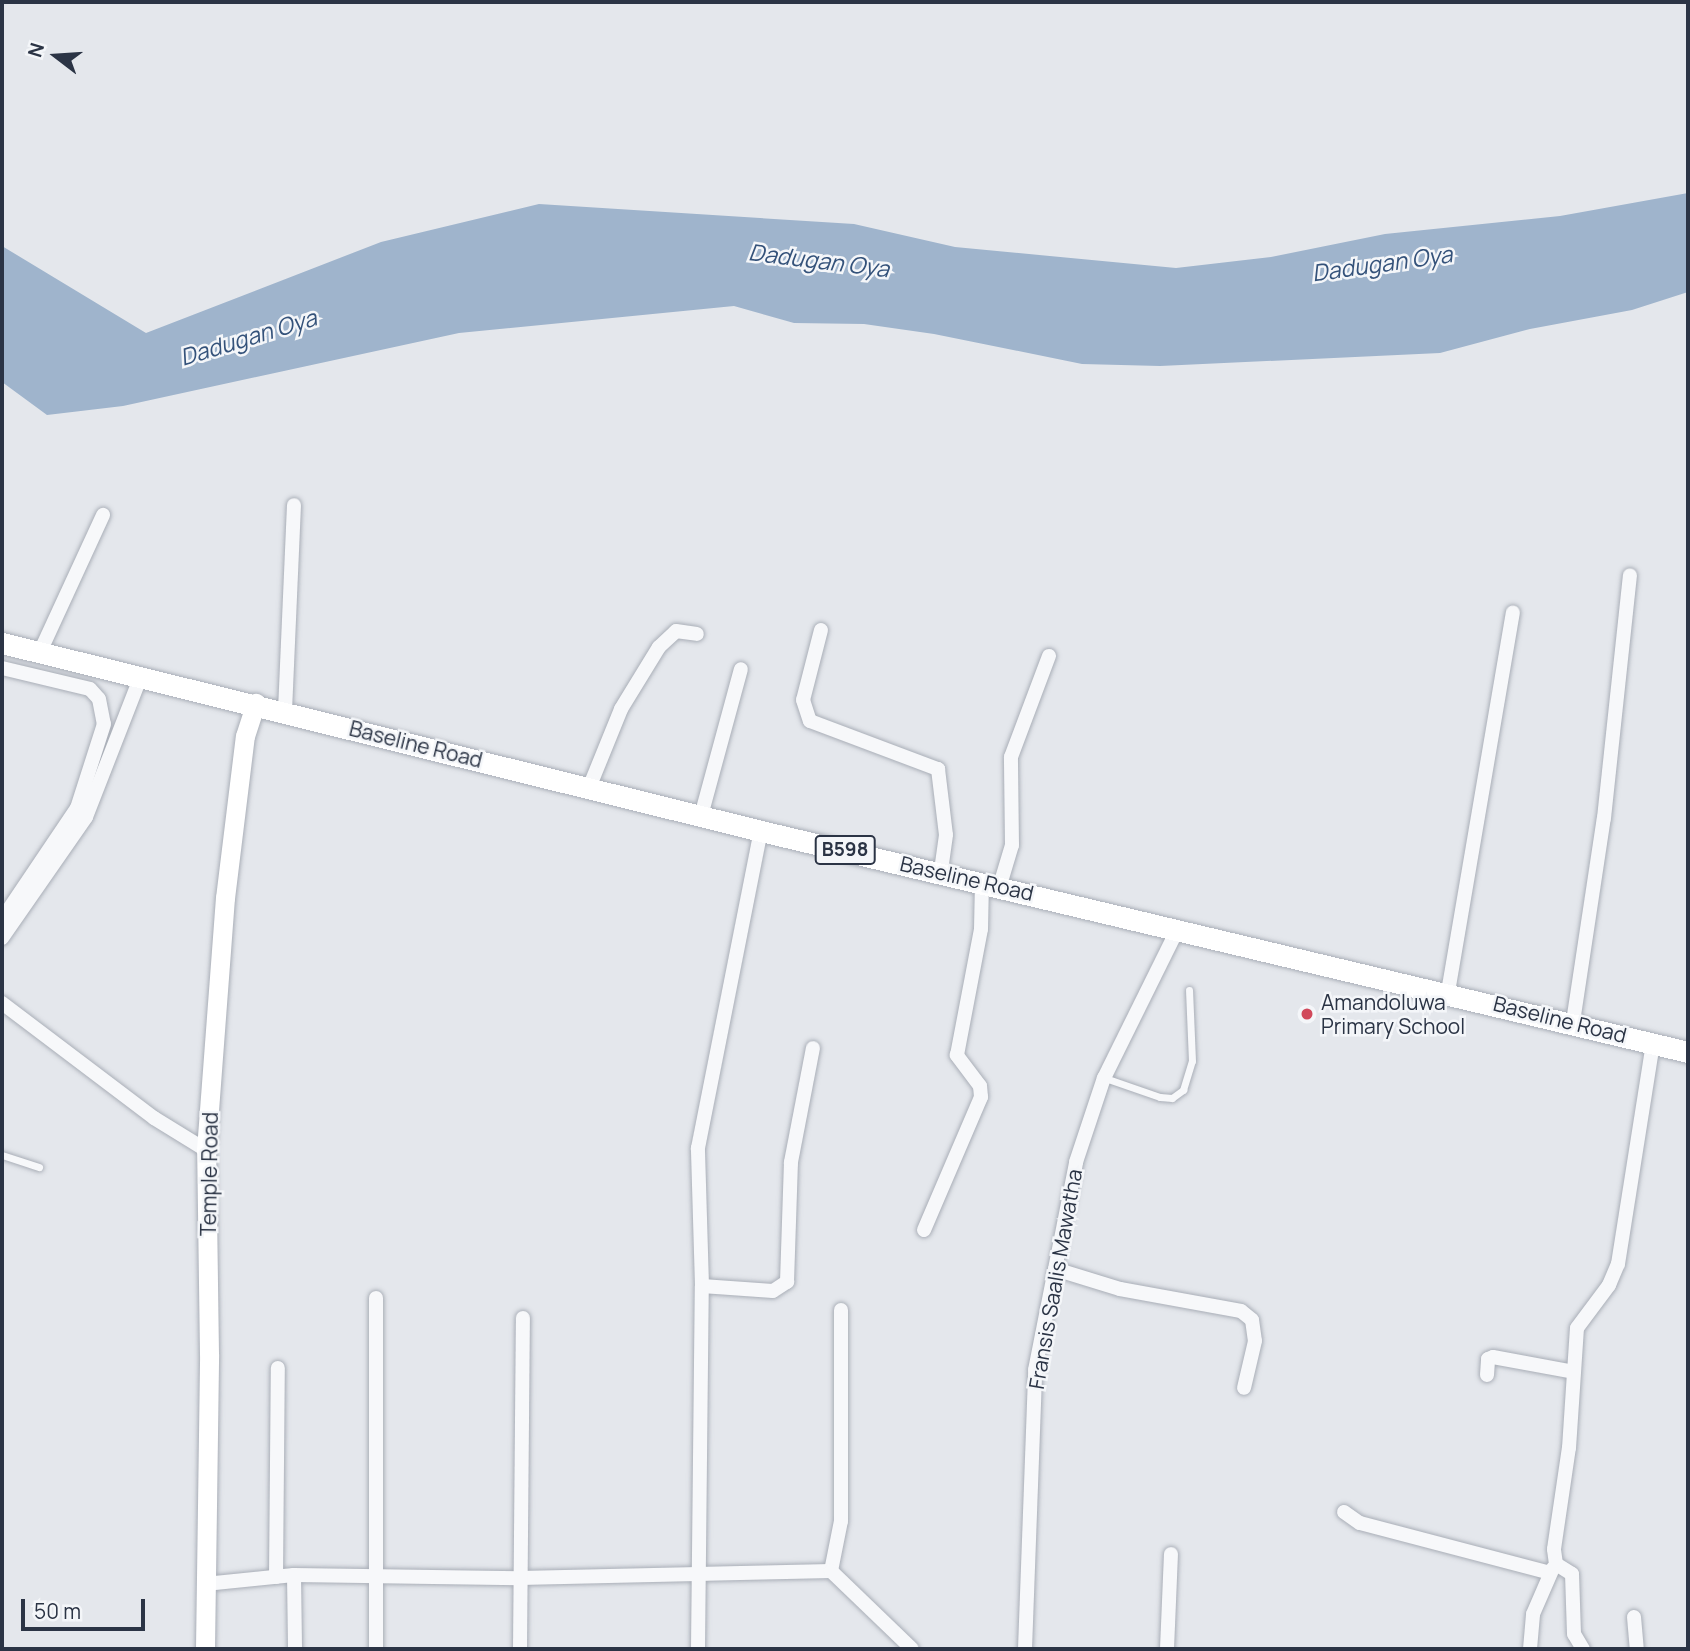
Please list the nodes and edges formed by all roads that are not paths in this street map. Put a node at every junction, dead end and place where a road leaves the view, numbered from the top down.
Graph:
1 (294, 505) dead end
2 (103, 515) dead end
3 (1630, 575) dead end
4 (1513, 613) dead end
5 (821, 630) dead end
6 (697, 634) dead end
7 (2, 643) edge
8 (40, 652) junction
9 (1049, 656) dead end
10 (2, 668) edge
11 (741, 669) dead end
12 (141, 676) junction
13 (256, 703) junction
14 (285, 711) junction
15 (589, 788) junction
16 (701, 816) junction
17 (761, 831) junction
18 (941, 872) junction
19 (991, 884) junction
20 (2, 919) edge
21 (1177, 930) junction
22 (2, 938) edge
23 (1189, 990) dead end
24 (1448, 992) junction
25 (2, 1003) edge
26 (1573, 1022) junction
27 (1653, 1043) junction
28 (813, 1048) dead end
29 (1688, 1052) edge
30 (1104, 1078) junction
31 (206, 1150) junction
32 (2, 1155) edge
33 (39, 1167) dead end
34 (924, 1230) dead end
35 (1055, 1269) junction
36 (702, 1286) junction
37 (376, 1298) dead end
38 (841, 1310) dead end
39 (523, 1318) dead end
40 (278, 1368) dead end
41 (1574, 1372) junction
42 (1487, 1375) dead end
43 (1244, 1388) dead end
44 (1343, 1512) dead end
45 (1171, 1554) dead end
46 (1553, 1568) junction
47 (831, 1571) junction
48 (702, 1574) junction
49 (294, 1575) junction
50 (375, 1576) junction
51 (276, 1577) junction
52 (520, 1578) junction
53 (205, 1584) junction
54 (1633, 1617) dead end
55 (205, 1649) edge
56 (295, 1649) edge
57 (376, 1649) edge
58 (520, 1649) edge
59 (698, 1649) edge
60 (912, 1649) edge
61 (1025, 1649) edge
62 (1167, 1649) edge
63 (1530, 1649) edge
64 (1583, 1649) edge
65 (1637, 1649) edge

1 - 14 street
2 - 8 street
3 - 26 street
4 - 24 street
5 - 18 street
6 - 15 street
7 - 8 main road, Baseline Road / B598
8 - 12 main road, Baseline Road / B598
9 - 19 street
10 - 20 street
11 - 16 street
12 - 13 main road, Baseline Road / B598
12 - 22 street
13 - 14 main road, Baseline Road / B598
13 - 31 street, Temple Road
14 - 15 main road, Baseline Road / B598
15 - 16 main road, Baseline Road / B598
16 - 17 main road, Baseline Road / B598
17 - 18 main road, Baseline Road / B598
17 - 36 street
18 - 19 main road, Baseline Road / B598
19 - 21 main road, Baseline Road / B598
19 - 34 street
21 - 24 main road, Baseline Road / B598
21 - 30 street, Fransis Saalis Mawatha
23 - 30 lane
24 - 26 main road, Baseline Road / B598
25 - 31 street
26 - 27 main road, Baseline Road / B598
27 - 29 main road, Baseline Road / B598
27 - 41 street
28 - 36 street
30 - 35 street, Fransis Saalis Mawatha
31 - 53 street, Temple Road
32 - 33 lane
35 - 43 street
35 - 61 street, Fransis Saalis Mawatha
36 - 48 street
37 - 50 street
38 - 47 street
39 - 52 street
40 - 51 street
41 - 42 street
41 - 46 street
44 - 46 street
45 - 62 street
46 - 63 street
46 - 64 street
47 - 48 street
47 - 60 street
48 - 52 street
48 - 59 street
49 - 50 street
49 - 51 street
49 - 56 street
50 - 52 street
50 - 57 street
51 - 53 street
52 - 58 street
53 - 55 street, Temple Road
54 - 65 street

